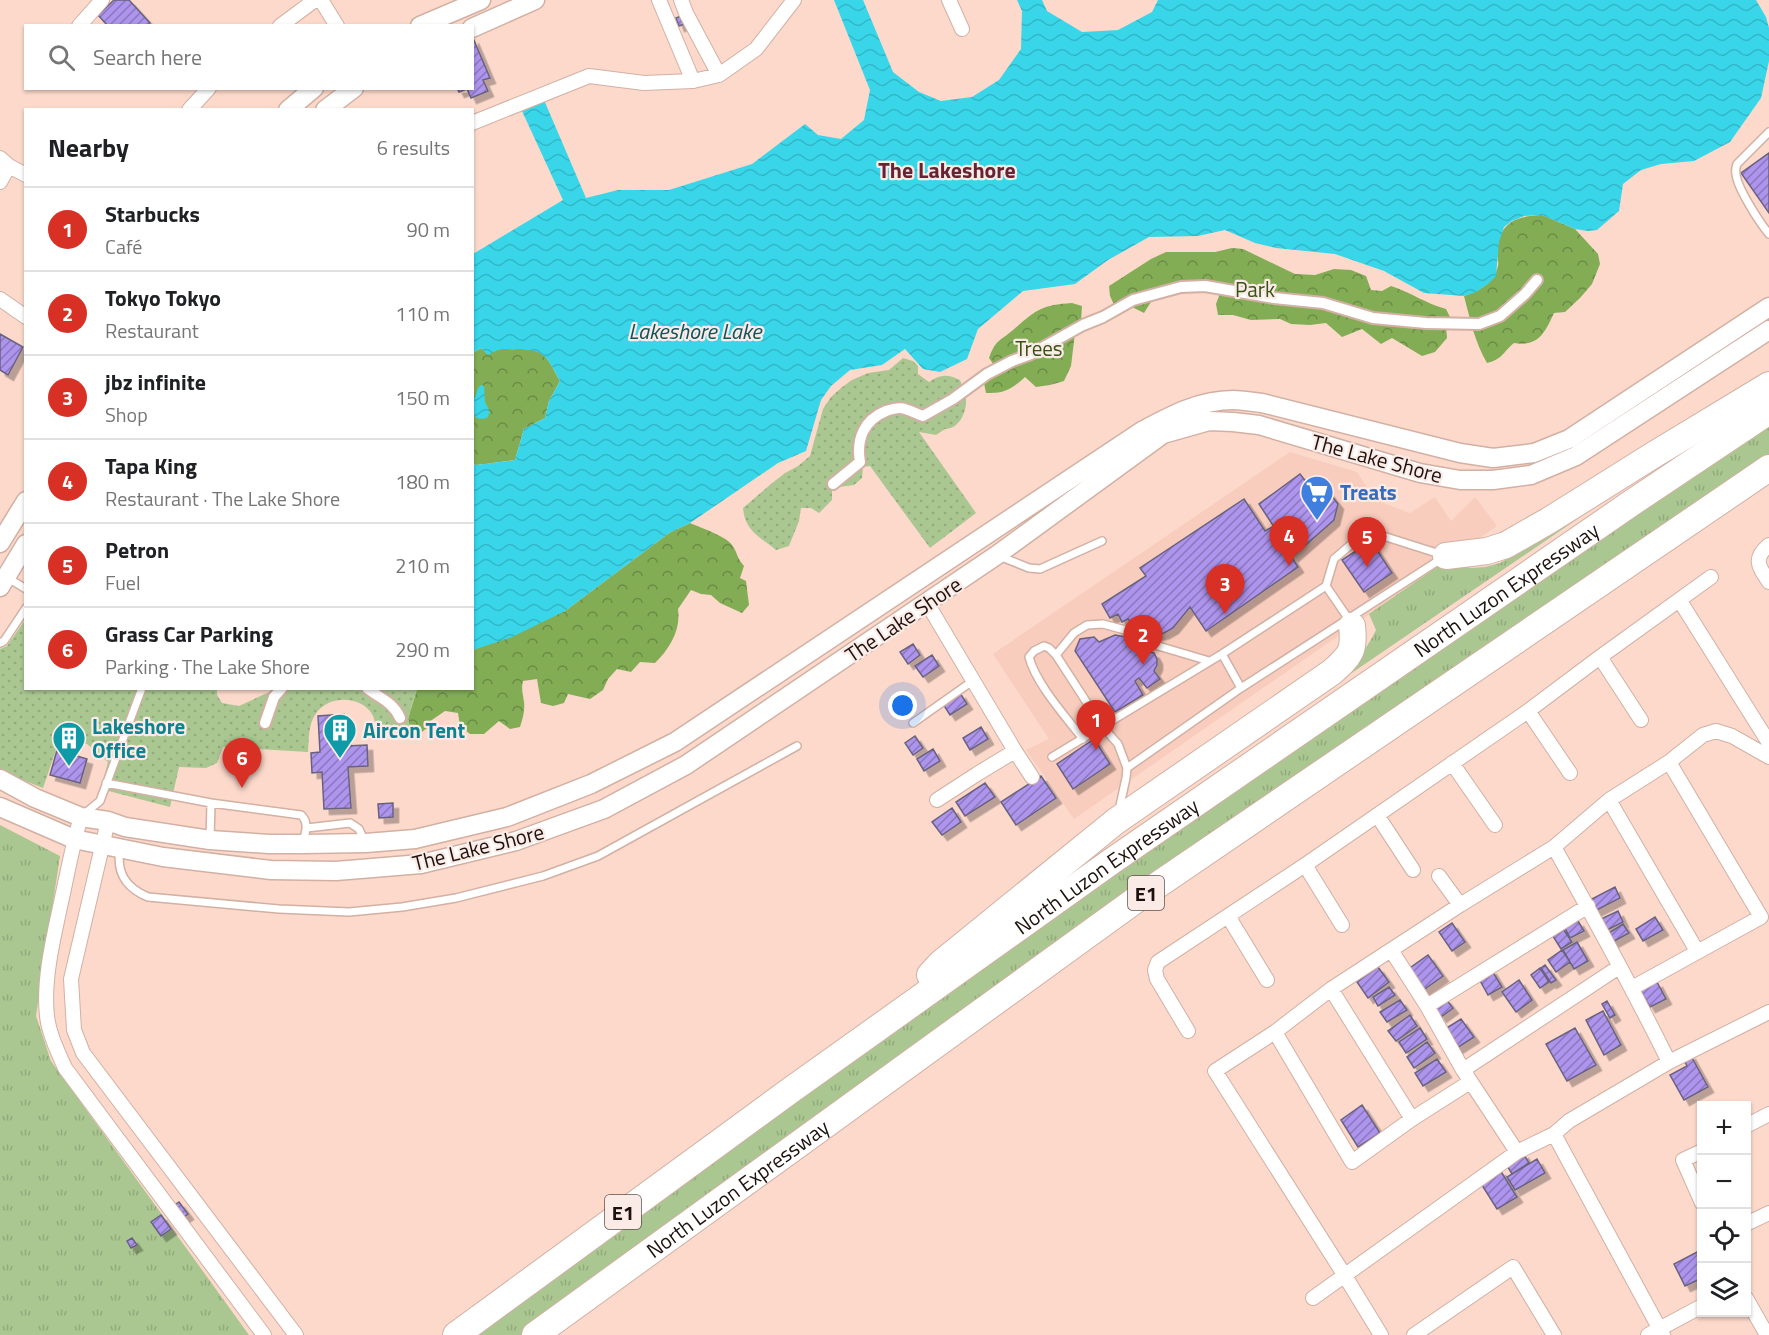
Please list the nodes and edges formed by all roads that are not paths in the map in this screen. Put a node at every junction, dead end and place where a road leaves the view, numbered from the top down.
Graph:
1 (102, 0) edge
2 (315, 0) edge
3 (321, 0) edge
4 (481, 0) edge
5 (535, 0) edge
6 (681, 0) edge
7 (794, 0) edge
8 (949, 0) edge
9 (662, 1) edge
10 (81, 24) edge
11 (283, 24) edge
12 (336, 24) edge
13 (425, 24) edge
14 (474, 27) edge
15 (962, 29) dead end
16 (720, 75) junction
17 (693, 81) junction
18 (207, 90) edge
19 (312, 90) edge
20 (351, 90) edge
21 (191, 108) edge
22 (290, 108) edge
23 (328, 108) edge
24 (474, 122) edge
25 (1769, 132) edge
26 (4, 162) edge
27 (24, 174) edge
28 (0, 182) edge
29 (1769, 234) edge
30 (1537, 280) dead end
31 (0, 299) edge
32 (1769, 307) edge
33 (24, 316) edge
34 (1769, 330) edge
35 (1769, 385) edge
36 (1769, 411) edge
37 (1336, 422) junction
38 (1330, 446) junction
39 (1769, 468) edge
40 (833, 484) dead end
41 (24, 504) edge
42 (4, 536) edge
43 (24, 539) edge
44 (1102, 541) dead end
45 (1769, 545) edge
46 (971, 546) junction
47 (24, 547) edge
48 (1446, 556) junction
49 (990, 560) junction
50 (1711, 578) dead end
51 (3, 582) edge
52 (1769, 582) edge
53 (1326, 586) junction
54 (24, 588) edge
55 (1680, 601) junction
56 (927, 603) junction
57 (24, 611) edge
58 (1350, 622) junction
59 (0, 643) edge
60 (1222, 654) junction
61 (1056, 656) junction
62 (1600, 657) junction
63 (1209, 661) junction
64 (974, 680) junction
65 (1241, 688) junction
66 (141, 690) edge
67 (280, 690) edge
68 (370, 690) edge
69 (1528, 711) junction
70 (400, 718) dead end
71 (1641, 720) dead end
72 (265, 723) dead end
73 (913, 723) dead end
74 (1102, 726) junction
75 (1083, 739) junction
76 (1769, 743) edge
77 (797, 746) dead end
78 (1015, 752) junction
79 (1052, 757) dead end
80 (1769, 757) edge
81 (1669, 762) junction
82 (1452, 763) junction
83 (1127, 768) junction
84 (1570, 773) dead end
85 (1032, 777) dead end
86 (0, 779) edge
87 (106, 783) junction
88 (937, 800) dead end
89 (1609, 800) junction
90 (100, 801) junction
91 (210, 803) junction
92 (0, 807) edge
93 (1377, 815) junction
94 (81, 817) junction
95 (1116, 821) junction
96 (116, 824) junction
97 (1495, 825) dead end
98 (305, 836) junction
99 (75, 839) junction
100 (210, 840) junction
101 (366, 843) junction
102 (334, 844) junction
103 (111, 847) junction
104 (1554, 847) junction
105 (1305, 865) junction
106 (1413, 870) dead end
107 (336, 872) junction
108 (1439, 876) dead end
109 (1460, 905) junction
110 (1588, 906) junction
111 (1228, 916) junction
112 (1342, 925) dead end
113 (1391, 950) junction
114 (1697, 951) junction
115 (1619, 967) junction
116 (1267, 980) dead end
117 (1632, 988) junction
118 (1331, 989) junction
119 (1427, 1006) junction
120 (1769, 1012) edge
121 (899, 1013) junction
122 (1188, 1030) dead end
123 (1275, 1032) junction
124 (83, 1053) junction
125 (1669, 1062) junction
126 (65, 1068) junction
127 (1467, 1076) junction
128 (1769, 1114) edge
129 (1412, 1119) junction
130 (1751, 1123) edge
131 (1554, 1134) junction
132 (1517, 1152) junction
133 (1697, 1152) edge
134 (1697, 1193) edge
135 (1769, 1213) edge
136 (1751, 1222) edge
137 (1345, 1276) junction
138 (1313, 1298) dead end
139 (1751, 1304) edge
140 (1697, 1308) edge
141 (1765, 1320) edge
142 (1657, 1333) edge
143 (264, 1335) edge
144 (296, 1335) edge
145 (456, 1335) edge
146 (535, 1335) edge
147 (1381, 1335) edge
148 (1414, 1335) edge
149 (1554, 1335) edge
150 (1767, 1335) edge

1 - 10 street
2 - 11 street
3 - 12 street
4 - 13 street
5 - 14 street
6 - 16 street
7 - 16 street
8 - 15 street
9 - 17 street
16 - 17 street
17 - 24 street
18 - 21 street
19 - 22 street
20 - 23 street
25 - 29 lane
26 - 27 street
26 - 28 street
30 - 40 street
31 - 33 street
32 - 37 street, The Lake Shore
34 - 38 street, The Lake Shore
35 - 48 highway
36 - 121 highway, North Luzon Expressway / E1
37 - 38 street
37 - 46 street, The Lake Shore
38 - 49 street, The Lake Shore
39 - 146 highway, North Luzon Expressway / E1
41 - 42 street
42 - 43 street
44 - 49 lane
45 - 52 street
46 - 49 street
46 - 101 street, The Lake Shore
47 - 51 street
48 - 53 lane
48 - 58 lane
49 - 56 street, The Lake Shore
50 - 55 street
51 - 54 lane
53 - 58 lane
53 - 60 lane
55 - 62 street
55 - 76 street
56 - 64 street
56 - 107 street, The Lake Shore
57 - 59 lane
58 - 65 lane
58 - 95 highway
60 - 63 lane
60 - 65 lane
61 - 63 lane
61 - 74 lane
61 - 75 lane
62 - 69 street
62 - 71 street
63 - 74 lane
64 - 73 lane
64 - 78 street
65 - 83 lane
66 - 87 lane
67 - 72 street
68 - 70 street
69 - 82 street
69 - 84 street
74 - 75 lane
74 - 83 lane
75 - 79 lane
77 - 103 lane
78 - 85 street
78 - 88 street
80 - 81 street
81 - 89 street
81 - 114 street
82 - 93 street
82 - 97 street
83 - 95 lane
86 - 94 street, The Lake Shore
87 - 90 lane
87 - 91 lane
89 - 104 street
89 - 114 street
90 - 94 lane
90 - 96 lane
91 - 98 lane
91 - 100 lane
92 - 99 street, The Lake Shore
93 - 105 street
93 - 106 street
94 - 96 street, The Lake Shore
94 - 99 street
95 - 121 highway
96 - 100 street, The Lake Shore
96 - 103 street
98 - 100 street, The Lake Shore
98 - 101 lane
98 - 102 street, The Lake Shore
99 - 103 street, The Lake Shore
99 - 126 street
101 - 102 street, The Lake Shore
102 - 107 street
103 - 107 street, The Lake Shore
103 - 124 street
104 - 109 street
104 - 110 street
105 - 111 street
105 - 112 street
108 - 109 street
109 - 113 street
110 - 115 street
110 - 119 street
111 - 116 street
111 - 122 street
113 - 118 street
113 - 119 street
114 - 117 street
115 - 117 street
115 - 127 street
117 - 125 street
118 - 123 street
118 - 129 street
119 - 127 street
120 - 125 street
121 - 145 highway, North Luzon Expressway / E1
123 - 129 street
123 - 137 street
124 - 126 street
124 - 144 street
125 - 131 street
126 - 143 street
127 - 129 street
127 - 132 street
128 - 130 street
131 - 132 street
131 - 142 street
132 - 137 street
133 - 134 street
135 - 136 street
137 - 138 street
137 - 147 street
139 - 141 street
140 - 142 street
141 - 150 street
148 - 149 street

